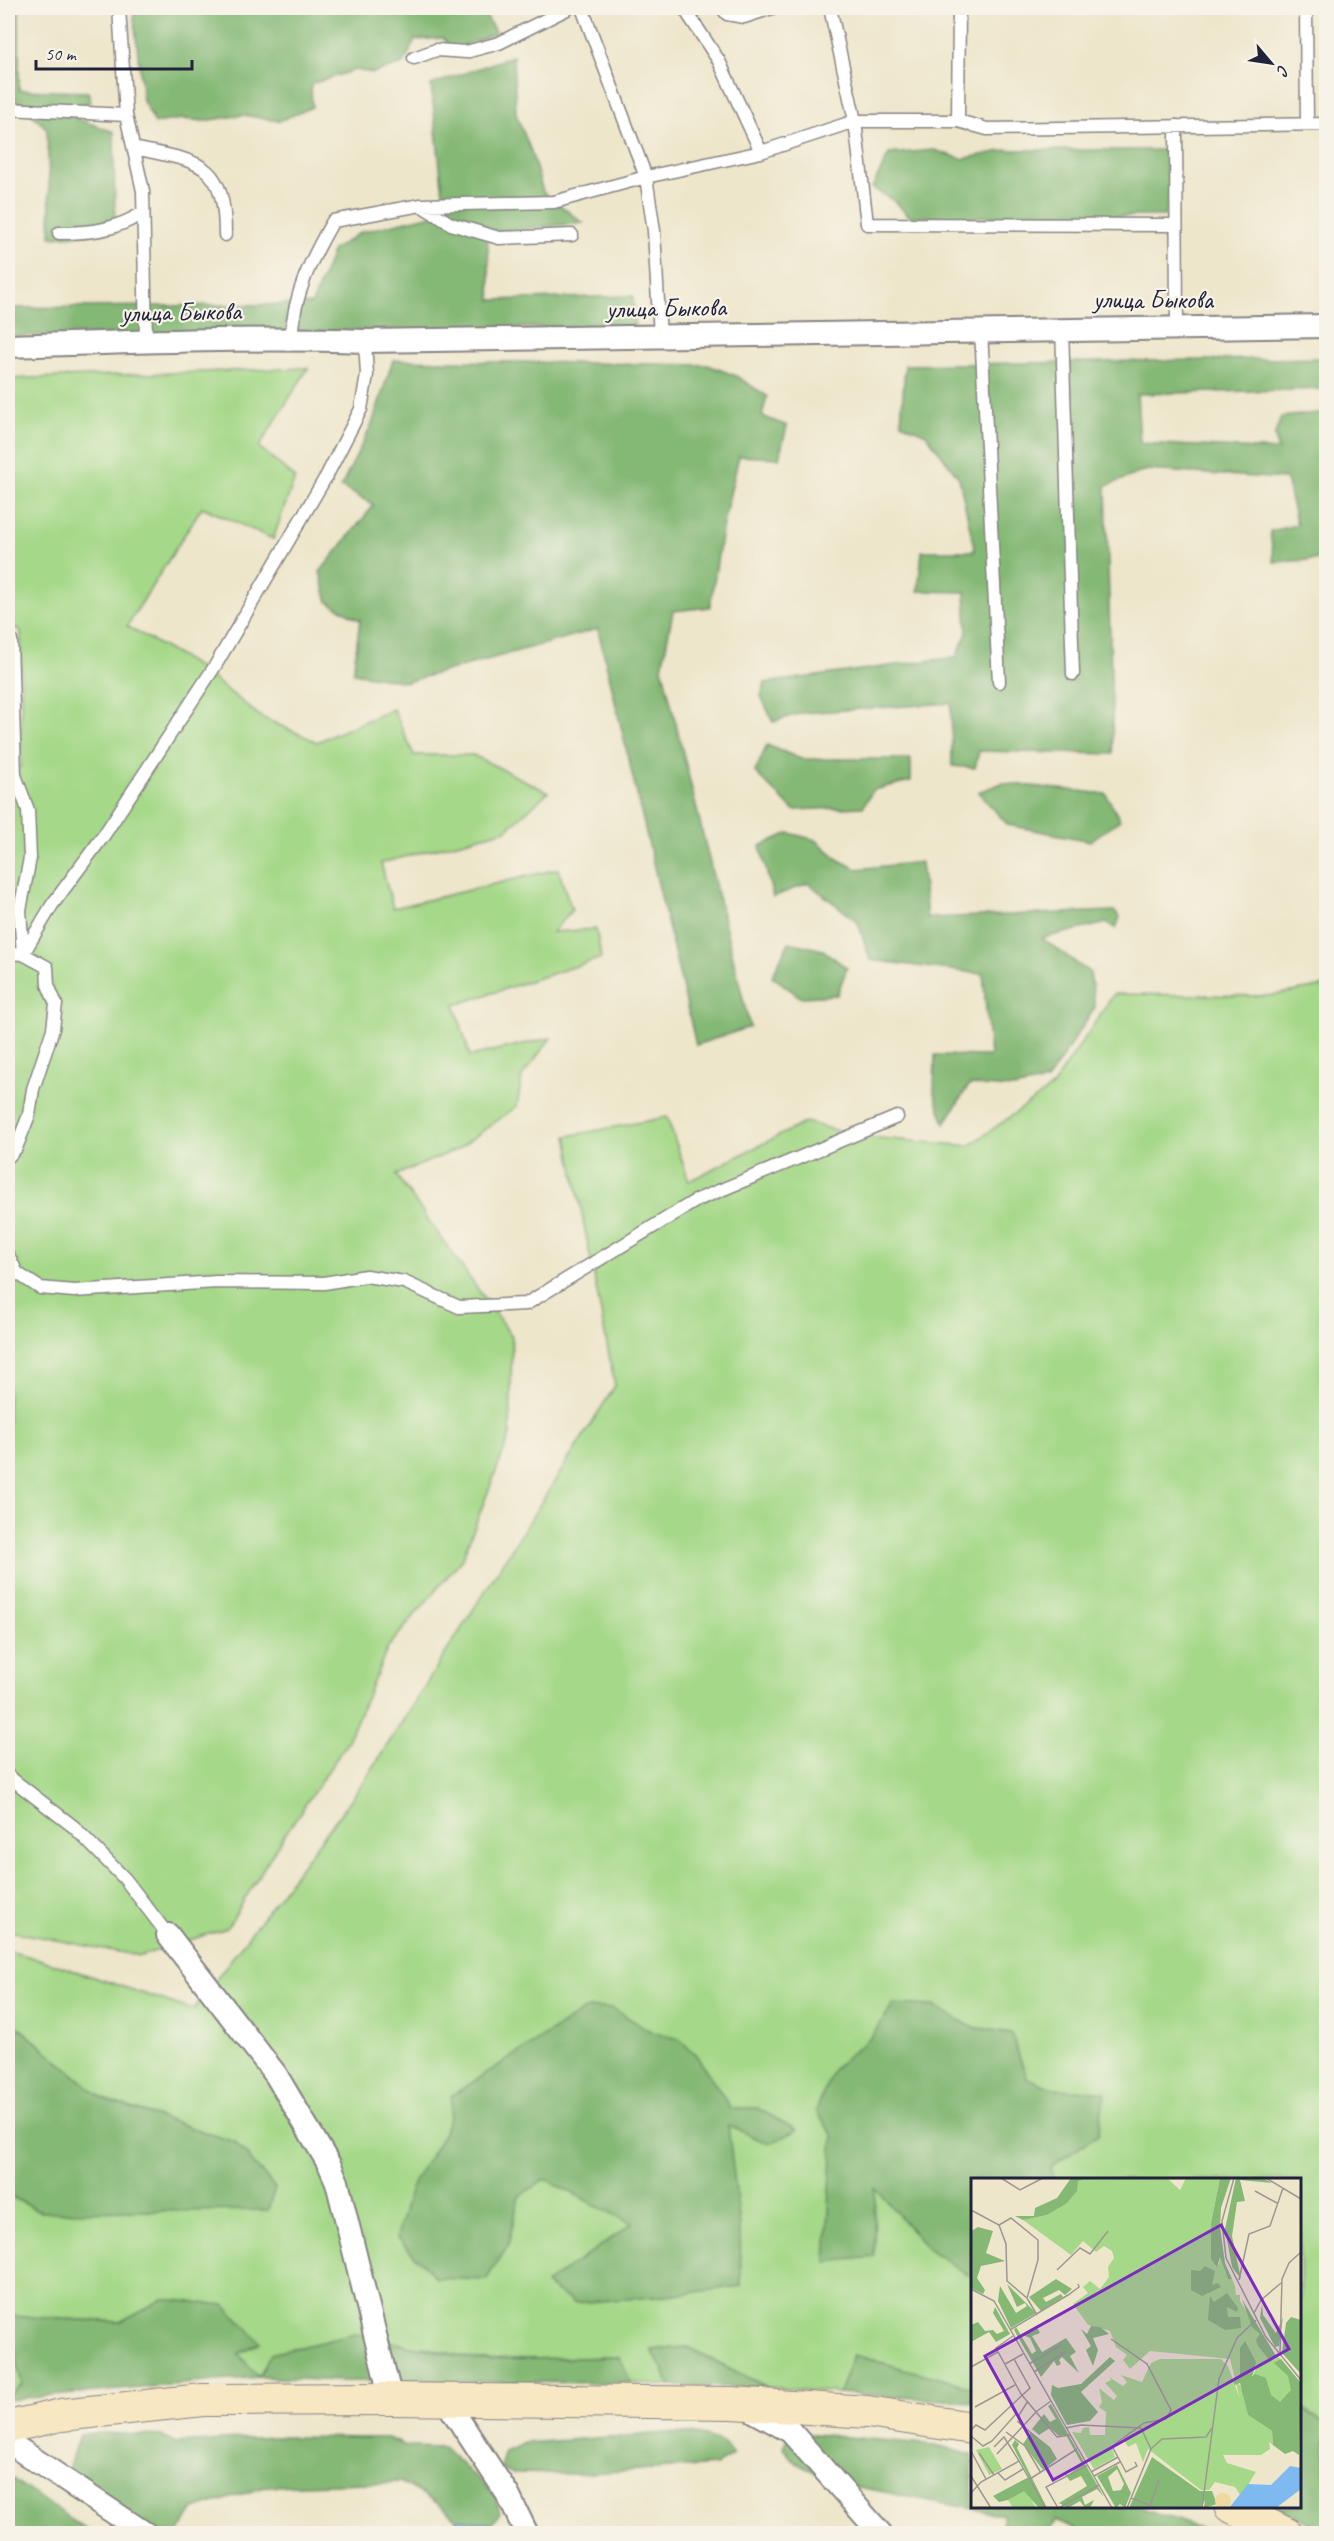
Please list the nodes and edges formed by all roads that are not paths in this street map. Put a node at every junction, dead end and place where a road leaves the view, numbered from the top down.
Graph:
1 (119, 8) edge
2 (569, 8) edge
3 (582, 8) edge
4 (684, 8) edge
5 (722, 8) edge
6 (771, 8) edge
7 (830, 8) edge
8 (959, 8) edge
9 (1306, 8) edge
10 (414, 58) dead end
11 (8, 109) edge
12 (126, 115) junction
13 (855, 121) junction
14 (958, 121) junction
15 (1307, 123) junction
16 (1326, 124) edge
17 (1176, 126) junction
18 (134, 148) junction
19 (761, 152) junction
20 (646, 177) junction
21 (421, 206) junction
22 (143, 213) junction
23 (1176, 225) junction
24 (59, 233) dead end
25 (225, 235) dead end
26 (572, 235) dead end
27 (1326, 326) edge
28 (1062, 328) junction
29 (1177, 328) junction
30 (981, 330) junction
31 (660, 337) junction
32 (291, 339) junction
33 (146, 340) junction
34 (365, 341) junction
35 (8, 346) edge
36 (8, 638) edge
37 (1073, 674) dead end
38 (999, 682) dead end
39 (8, 953) edge
40 (23, 954) junction
41 (897, 1117) dead end
42 (8, 1157) edge
43 (8, 1255) edge
44 (8, 1776) edge
45 (168, 1935) joint
46 (391, 2399) junction
47 (447, 2402) junction
48 (732, 2403) junction
49 (8, 2427) edge
50 (971, 2428) edge
51 (8, 2442) edge
52 (1234, 2508) edge
53 (146, 2534) edge
54 (527, 2534) edge
55 (881, 2534) edge
56 (1287, 2534) edge

1 - 12 lane
2 - 10 lane
3 - 20 lane
4 - 19 lane
5 - 6 lane
7 - 13 lane
8 - 14 lane
9 - 15 lane
11 - 12 lane
12 - 18 lane
13 - 14 lane
13 - 19 lane
13 - 23 lane
14 - 17 lane
15 - 16 lane
15 - 17 lane
17 - 23 lane
18 - 22 lane
18 - 25 lane
19 - 20 lane
20 - 21 lane
20 - 31 lane
21 - 26 lane
21 - 32 lane
22 - 24 lane
22 - 33 lane
23 - 29 lane
27 - 29 street, улица Быкова
28 - 29 street, улица Быкова
28 - 30 street, улица Быкова
28 - 37 lane
30 - 31 street, улица Быкова
30 - 38 lane
31 - 34 street, улица Быкова
32 - 33 street, улица Быкова
32 - 34 street, улица Быкова
33 - 35 street, улица Быкова
34 - 40 lane
36 - 40 lane
39 - 40 lane
40 - 42 lane
41 - 43 lane
44 - 45 lane
45 - 46 street
46 - 47 main road
46 - 49 main road
47 - 48 main road
47 - 54 street
48 - 50 main road
48 - 55 street
51 - 53 street
52 - 56 main road

